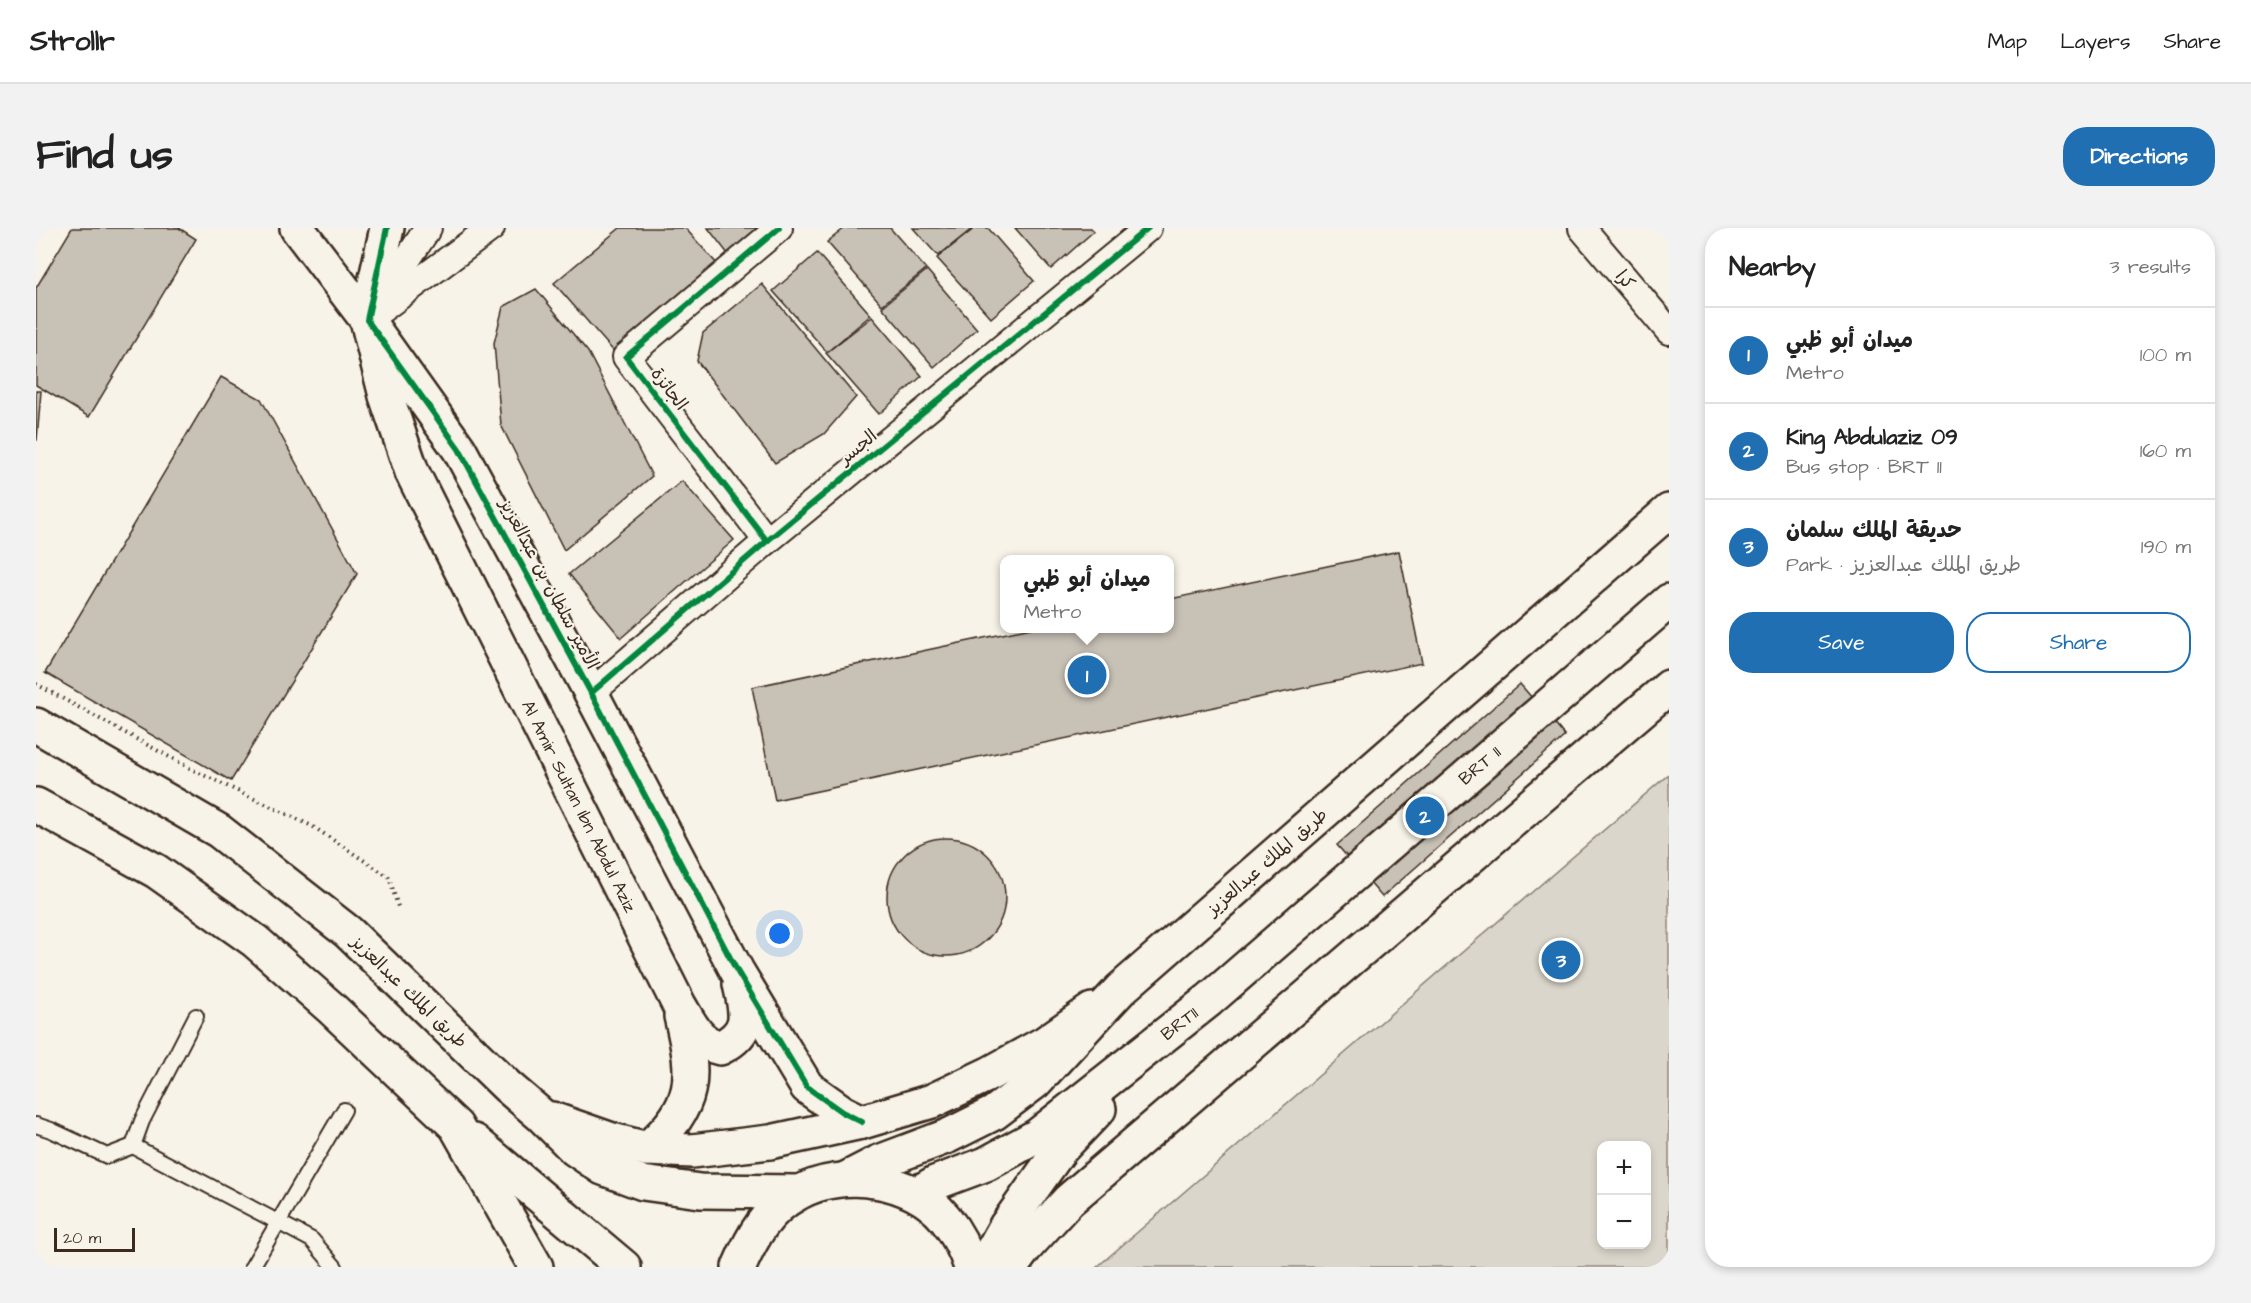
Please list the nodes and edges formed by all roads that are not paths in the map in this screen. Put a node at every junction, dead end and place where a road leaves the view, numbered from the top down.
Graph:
1 (297, 228) edge
2 (326, 228) edge
3 (370, 228) edge
4 (387, 228) edge
5 (400, 228) edge
6 (428, 228) edge
7 (491, 228) edge
8 (779, 228) edge
9 (1148, 228) edge
10 (1582, 228) edge
11 (367, 320) junction
12 (1669, 331) edge
13 (1669, 511) edge
14 (767, 541) junction
15 (1669, 601) edge
16 (1669, 687) edge
17 (591, 693) junction
18 (36, 724) edge
19 (36, 805) edge
20 (1425, 816) dead end
21 (737, 971) junction
22 (1121, 989) junction
23 (1209, 1000) junction
24 (679, 1005) junction
25 (196, 1016) dead end
26 (344, 1110) dead end
27 (542, 1116) junction
28 (862, 1122) junction
29 (36, 1125) edge
30 (456, 1126) junction
31 (133, 1146) junction
32 (647, 1149) junction
33 (846, 1179) junction
34 (798, 1192) junction
35 (916, 1194) junction
36 (278, 1223) junction
37 (252, 1267) edge
38 (335, 1267) edge
39 (536, 1267) edge
40 (624, 1267) edge
41 (739, 1267) edge
42 (971, 1267) edge
43 (984, 1267) edge
44 (1011, 1267) edge

1 - 11 main road
2 - 11 main road
3 - 11 main road
4 - 11 main road
5 - 11 street
6 - 11 street
7 - 11 street
8 - 14 street, الجائزة
9 - 14 street, الجسر
10 - 12 street, كرا
11 - 17 main road, الأمير سلطان بن عبدالعزيز
11 - 24 main road, Al Amir Sultan Ibn Abdul Aziz
13 - 22 main road, طريق الملك عبدالعزيز
14 - 17 street, الجسر
15 - 23 main road, BRT 11
16 - 44 main road
17 - 21 main road, الأمير سلطان بن عبدالعزيز
18 - 27 main road, طريق الملك عبدالعزيز
19 - 30 main road
20 - 23 lane
21 - 24 main road, Al Amir Sultan Ibn Abdul Aziz
21 - 28 main road, الأمير سلطان بن عبدالعزيز
22 - 28 main road
22 - 33 main road, طريق الملك عبدالعزيز
23 - 35 main road, BRT11
23 - 43 main road, BRT11
24 - 32 main road
25 - 31 lane
26 - 36 lane
27 - 32 main road
27 - 34 main road, طريق الملك عبدالعزيز
28 - 32 main road
29 - 31 lane
30 - 39 main road
30 - 40 main road
31 - 36 lane
33 - 34 main road
33 - 35 main road
34 - 41 main road
35 - 42 main road
36 - 37 lane
36 - 38 lane

